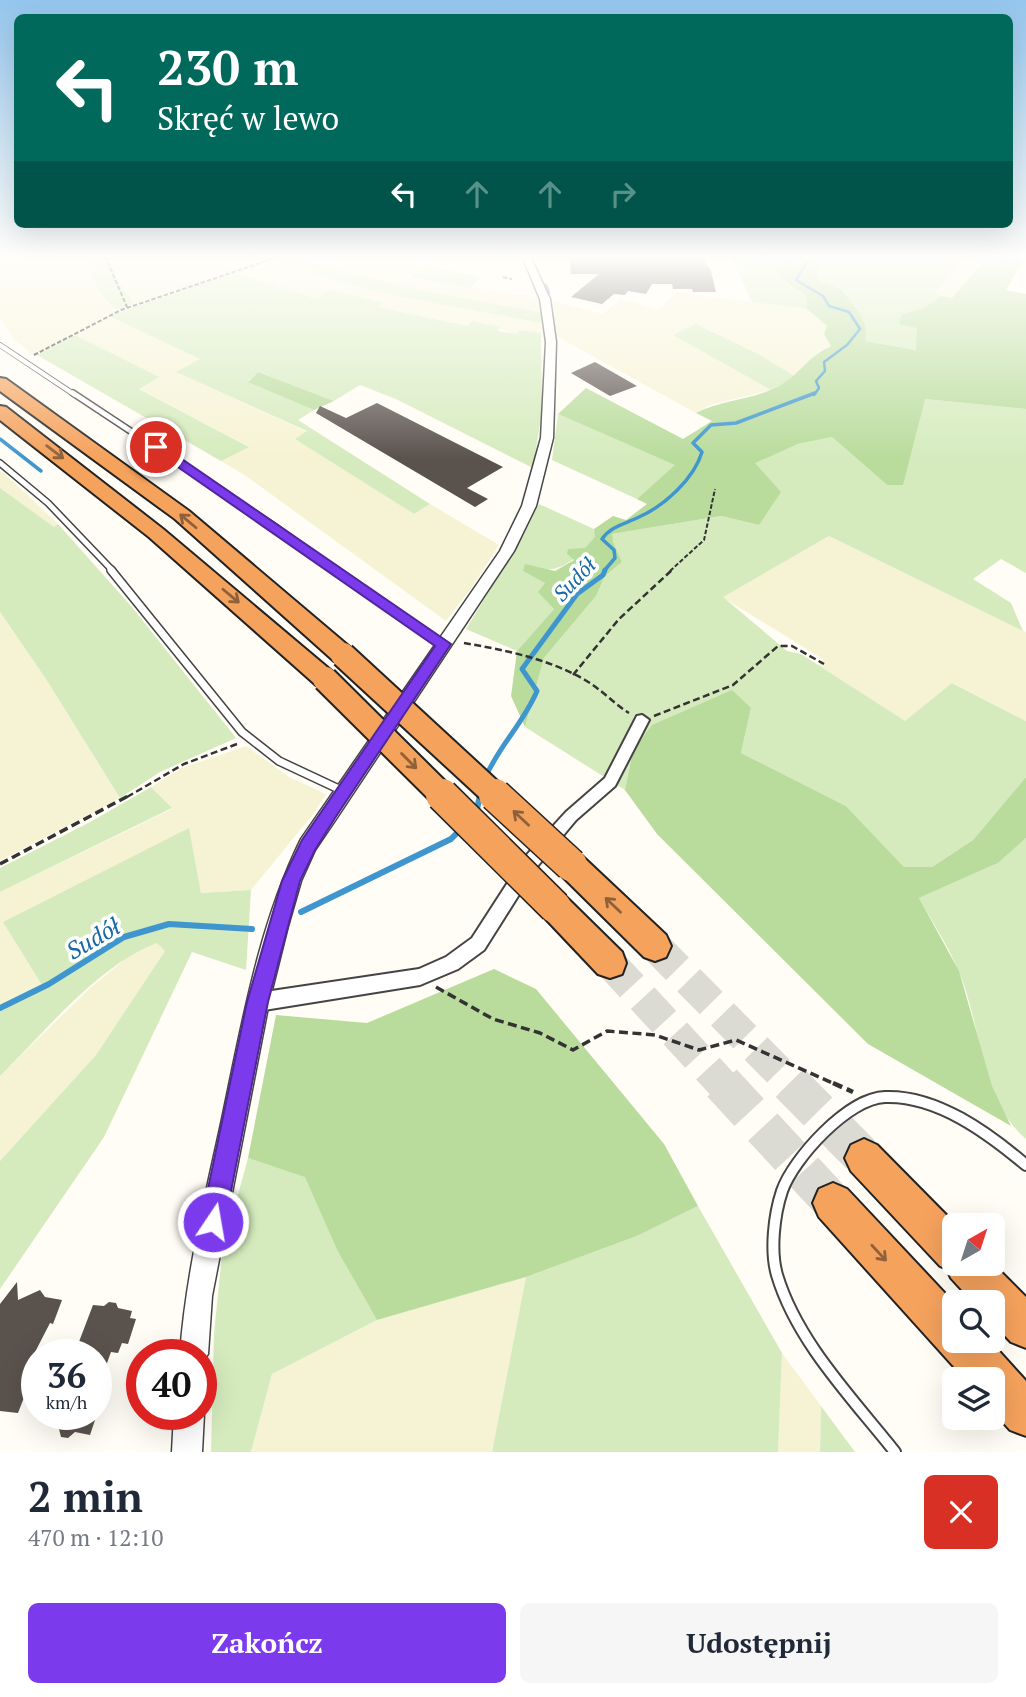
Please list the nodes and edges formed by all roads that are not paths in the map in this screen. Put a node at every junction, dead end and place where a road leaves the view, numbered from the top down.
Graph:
1 (549, 324) edge
2 (0, 345) edge
3 (0, 383) edge
4 (0, 411) edge
5 (0, 463) edge
6 (445, 643) junction
7 (642, 720) road end
8 (343, 791) junction
9 (655, 946) tunnel mouth
10 (610, 963) tunnel mouth
11 (258, 1002) junction
12 (864, 1158) tunnel mouth
13 (1026, 1165) edge
14 (833, 1203) tunnel mouth
15 (942, 1239) edge
16 (977, 1276) edge
17 (942, 1322) edge
18 (1026, 1327) edge
19 (195, 1339) edge
20 (971, 1353) edge
21 (1026, 1414) edge
22 (189, 1430) edge
23 (187, 1452) edge
24 (895, 1452) edge

1 - 6 street
2 - 6 lane
9 -> 3 highway, bridge
4 -> 10 highway, bridge
5 - 8 lane
6 - 8 street
7 - 11 street
8 - 11 street
11 - 19 street
12 - 15 highway
13 - 24 lane
14 -> 17 highway
16 - 18 highway
20 - 21 highway
22 - 23 street

